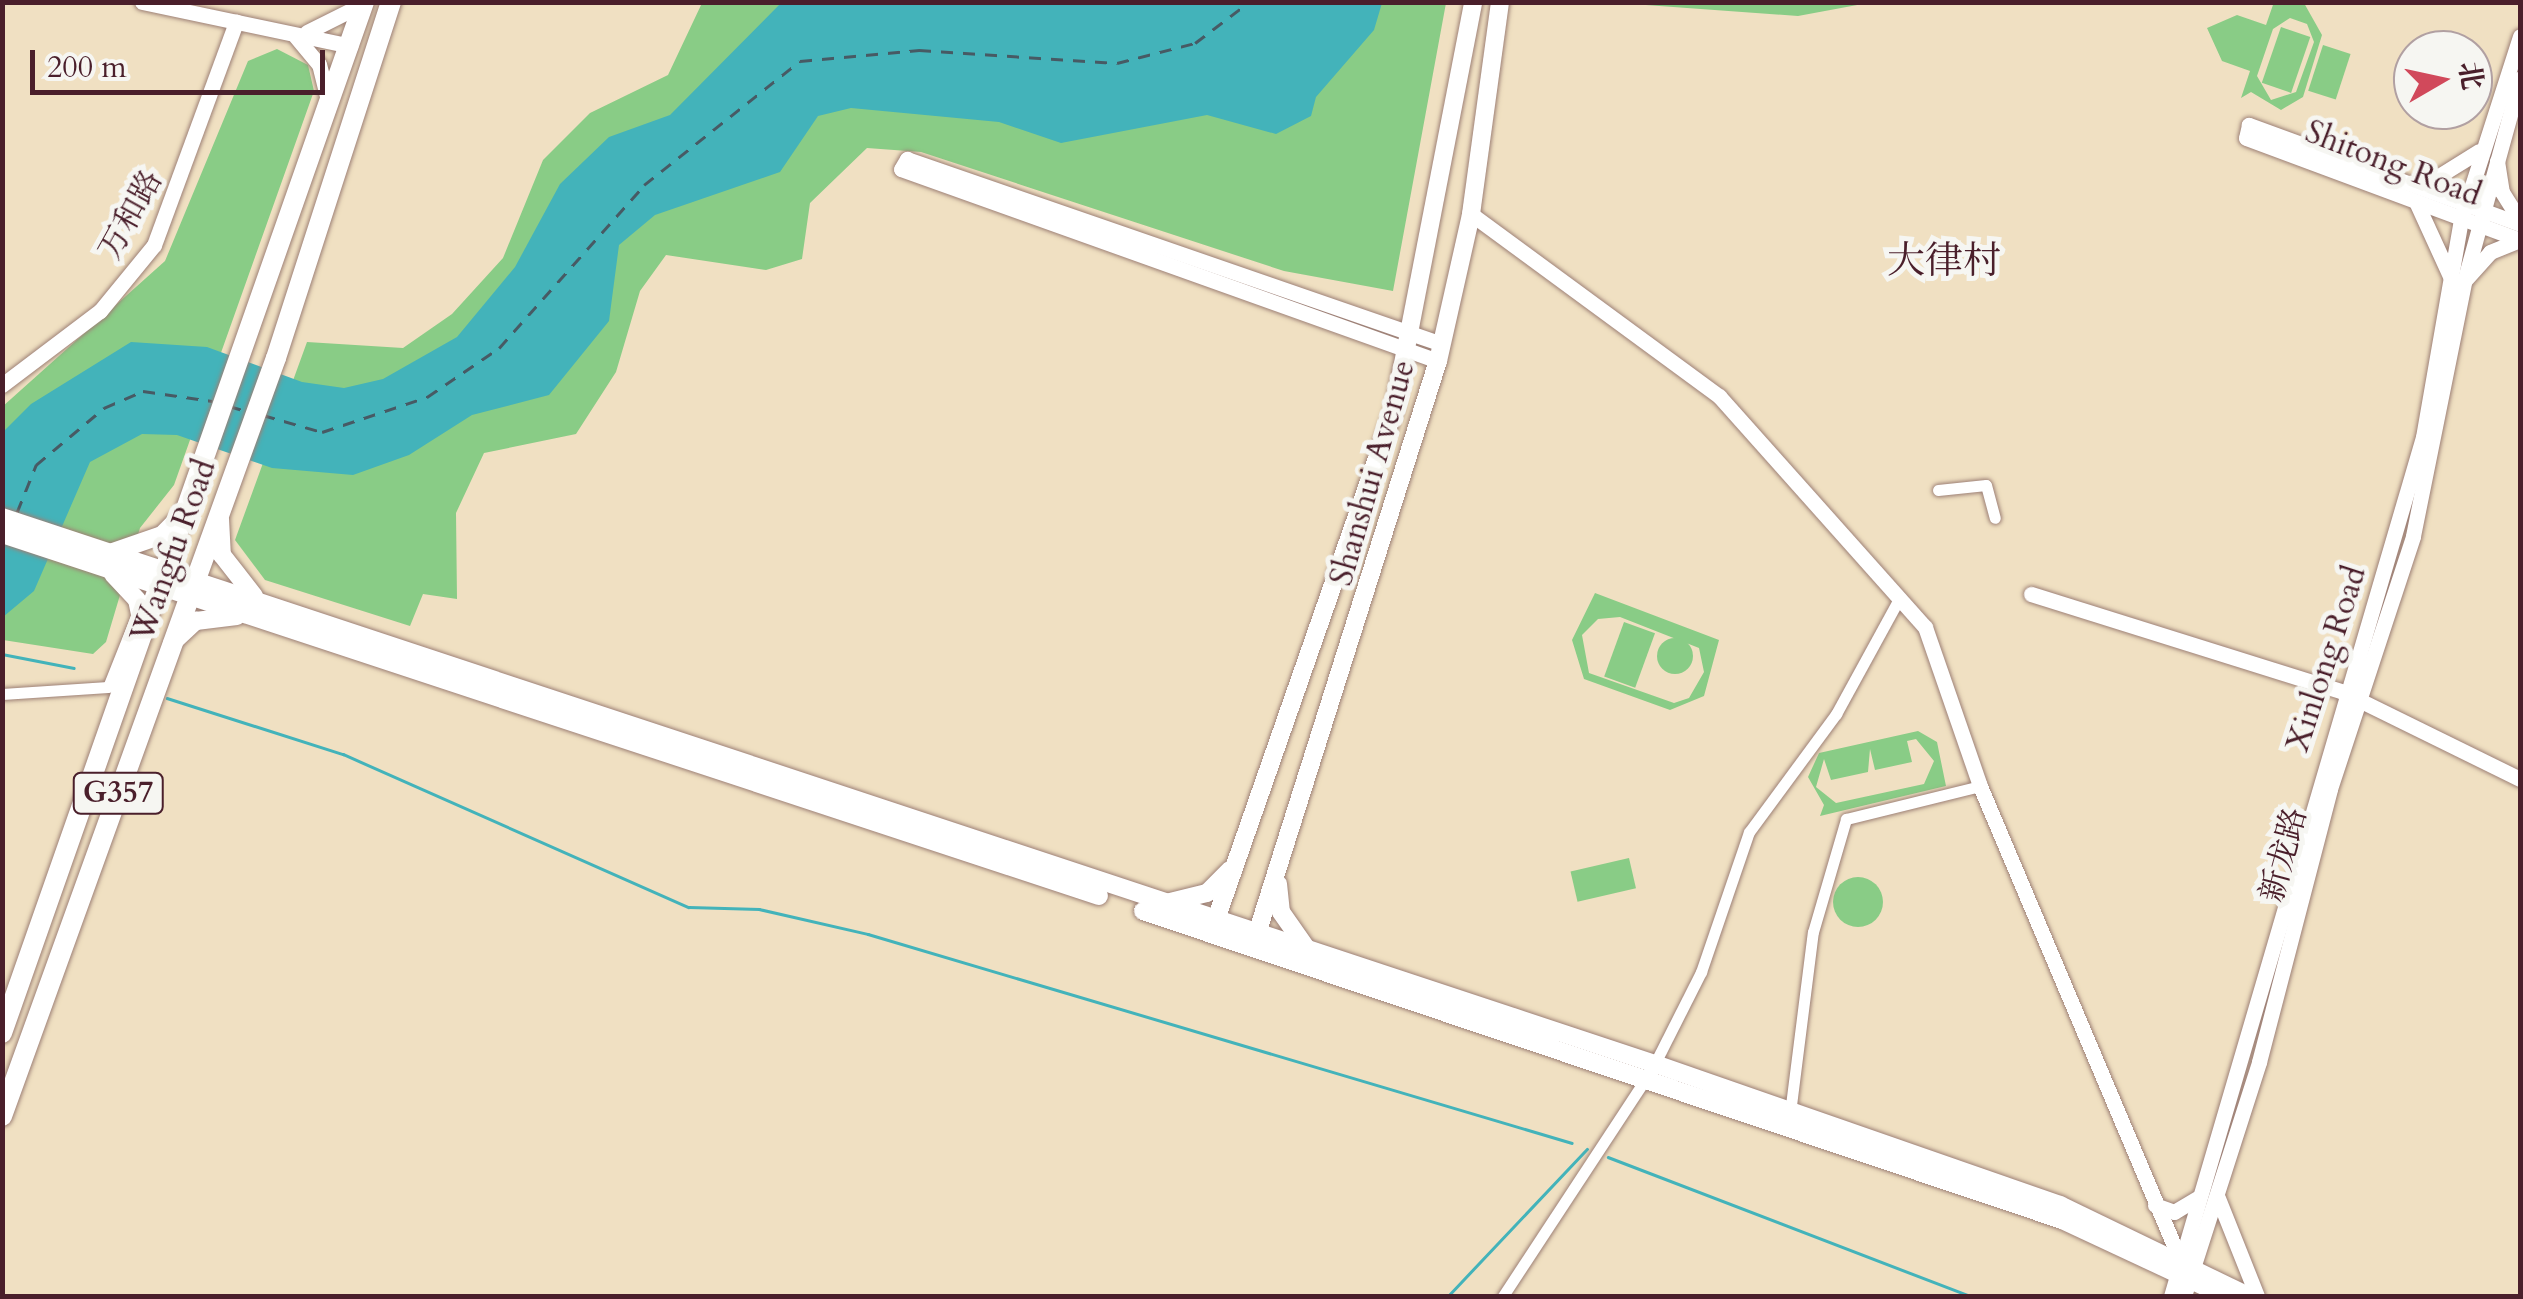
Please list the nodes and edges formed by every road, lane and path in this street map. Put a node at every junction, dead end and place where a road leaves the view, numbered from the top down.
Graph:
1 (142, 2) edge
2 (364, 2) edge
3 (391, 2) edge
4 (1472, 2) edge
5 (1500, 2) edge
6 (236, 22) junction
7 (293, 34) junction
8 (2520, 36) edge
9 (350, 46) junction
10 (2520, 79) edge
11 (329, 106) junction
12 (2489, 149) junction
13 (2421, 187) junction
14 (2466, 203) junction
15 (2416, 204) junction
16 (2482, 209) junction
17 (1472, 214) junction
18 (2461, 220) junction
19 (2520, 222) edge
20 (2478, 226) junction
21 (2520, 240) edge
22 (2457, 279) junction
23 (1408, 342) junction
24 (1440, 352) junction
25 (2, 385) edge
26 (1938, 490) dead end
27 (192, 502) junction
28 (220, 511) junction
29 (2, 517) edge
30 (1995, 518) dead end
31 (2, 534) edge
32 (62, 547) junction
33 (107, 560) junction
34 (165, 578) junction
35 (191, 587) junction
36 (2031, 594) dead end
37 (1900, 597) junction
38 (139, 608) junction
39 (257, 609) junction
40 (144, 635) junction
41 (172, 643) junction
42 (2, 694) edge
43 (2351, 695) junction
44 (2520, 779) edge
45 (1980, 786) junction
46 (1237, 861) junction
47 (1278, 876) junction
48 (1159, 904) junction
49 (1213, 928) junction
50 (1254, 942) junction
51 (1311, 953) junction
52 (2, 1033) edge
53 (1651, 1070) junction
54 (1790, 1113) junction
55 (2, 1116) edge
56 (2217, 1196) junction
57 (2197, 1198) junction
58 (2156, 1206) junction
59 (2185, 1273) edge
60 (1502, 1296) edge
61 (2170, 1296) edge
62 (2224, 1296) edge
63 (2248, 1296) edge
64 (2256, 1296) edge

1 - 6 street
2 - 7 street
2 - 9 highway, Wangfu Road / G357
3 - 28 highway, Wangfu Road / G357
4 - 23 main road, Shanshui Avenue
5 - 17 main road, Shanshui Avenue
6 - 7 street
6 - 25 street, 万和路
7 - 9 street
7 - 11 street
8 - 12 street, Xinlong Road
9 - 11 highway, Wangfu Road / G357
10 - 12 street
11 - 27 highway, Wangfu Road / G357
12 - 13 street
12 - 14 street, Xinlong Road
12 - 16 street
12 - 19 street
13 - 14 street
13 - 15 street, Shitong Road
14 - 16 street
14 - 18 street, Xinlong Road
15 - 18 street, Shitong Road
15 - 22 street
16 - 19 street
16 - 20 street
17 - 24 main road, Shanshui Avenue
17 - 37 street
18 - 20 street, Shitong Road
18 - 22 street, Xinlong Road
20 - 21 street, Shitong Road
20 - 22 street
21 - 22 street
22 - 43 street, Xinlong Road
23 - 23 street
23 - 24 street
23 - 46 main road, Shanshui Avenue
24 - 47 main road, Shanshui Avenue
26 - 30 street
27 - 33 main road
27 - 34 highway, Wangfu Road / G357
28 - 35 highway, Wangfu Road / G357
28 - 39 main road
29 - 32 main road
31 - 32 main road
32 - 33 main road
33 - 34 main road
33 - 38 main road
34 - 35 main road
34 - 40 highway, Wangfu Road / G357
35 - 39 main road
35 - 41 highway, Wangfu Road / G357
36 - 43 street
37 - 45 street
37 - 53 street
38 - 40 main road
38 - 42 street
39 - 41 main road
39 - 48 main road
39 - 49 main road
40 - 52 highway, Wangfu Road / G357
41 - 55 highway, Wangfu Road / G357
43 - 44 street
43 - 56 street, 新龙路
43 - 57 street, Xinlong Road
45 - 54 street
45 - 58 street
46 - 48 main road
46 - 49 main road, Shanshui Avenue
47 - 50 main road, Shanshui Avenue
47 - 51 main road
48 - 49 main road
49 - 50 main road
50 - 51 main road
50 - 53 main road
51 - 53 main road
53 - 54 main road
53 - 59 main road
53 - 60 street
54 - 59 main road
56 - 59 street, 新龙路
56 - 64 street
57 - 58 street
57 - 59 street, Xinlong Road
58 - 59 street
59 - 61 street, Xinlong Road
59 - 62 main road
59 - 63 main road

